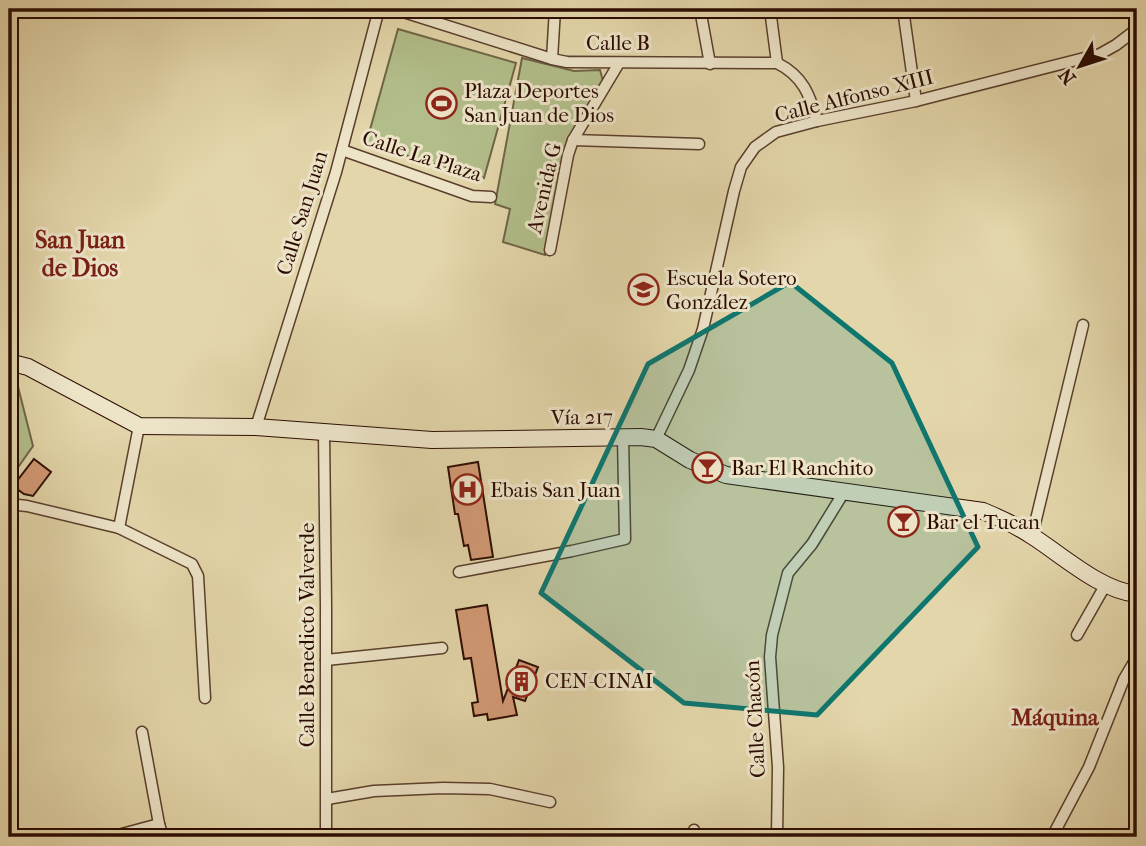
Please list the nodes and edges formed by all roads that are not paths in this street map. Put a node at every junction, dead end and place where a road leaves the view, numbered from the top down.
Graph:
1 (379, 9) edge
2 (394, 9) edge
3 (555, 9) edge
4 (700, 9) edge
5 (770, 9) edge
6 (903, 9) edge
7 (1137, 29) edge
8 (552, 60) junction
9 (619, 63) junction
10 (777, 63) junction
11 (710, 64) junction
12 (916, 101) junction
13 (817, 121) junction
14 (573, 140) junction
15 (699, 144) dead end
16 (342, 150) junction
17 (491, 197) dead end
18 (550, 250) dead end
19 (1083, 325) dead end
20 (9, 362) edge
21 (139, 426) junction
22 (256, 427) junction
23 (324, 432) junction
24 (623, 437) junction
25 (656, 439) junction
26 (844, 492) junction
27 (9, 504) edge
28 (119, 528) junction
29 (1032, 536) junction
30 (460, 572) dead end
31 (1106, 584) junction
32 (1137, 594) edge
33 (1077, 635) dead end
34 (442, 648) dead end
35 (1137, 657) edge
36 (326, 660) junction
37 (205, 698) dead end
38 (142, 732) dead end
39 (327, 799) junction
40 (550, 802) dead end
41 (159, 824) junction
42 (115, 837) edge
43 (163, 837) edge
44 (326, 837) edge
45 (777, 837) edge
46 (1052, 837) edge

1 - 16 street, Calle San Juan
2 - 8 street, Calle B
3 - 8 street
4 - 11 street
5 - 10 street
6 - 12 street
7 - 12 street, Calle Alfonso XIII
8 - 9 street, Calle B
9 - 11 street, Calle B
9 - 14 street, Avenida G
10 - 11 street, Calle B
10 - 13 street
12 - 13 street, Calle Alfonso XIII
13 - 25 street, Calle Alfonso XIII
14 - 15 street
14 - 18 street, Avenida G
16 - 17 street, Calle La Plaza
16 - 22 street, Calle San Juan
19 - 29 street
20 - 21 main road, Vía 217
21 - 22 main road, Vía 217
21 - 28 street
22 - 23 main road, Vía 217
23 - 24 main road, Vía 217
23 - 36 street, Calle Benedicto Valverde
24 - 25 main road, Vía 217
24 - 30 street
25 - 26 main road, Vía 217
26 - 29 main road, Vía 217
26 - 45 street, Calle Chacón
27 - 28 street
28 - 37 street
29 - 31 main road, Vía 217
31 - 32 main road, Vía 217
31 - 33 street
34 - 36 street
35 - 46 street
36 - 39 street, Calle Benedicto Valverde
38 - 41 street
39 - 40 street
39 - 44 street, Calle Benedicto Valverde
41 - 42 street
41 - 43 street

